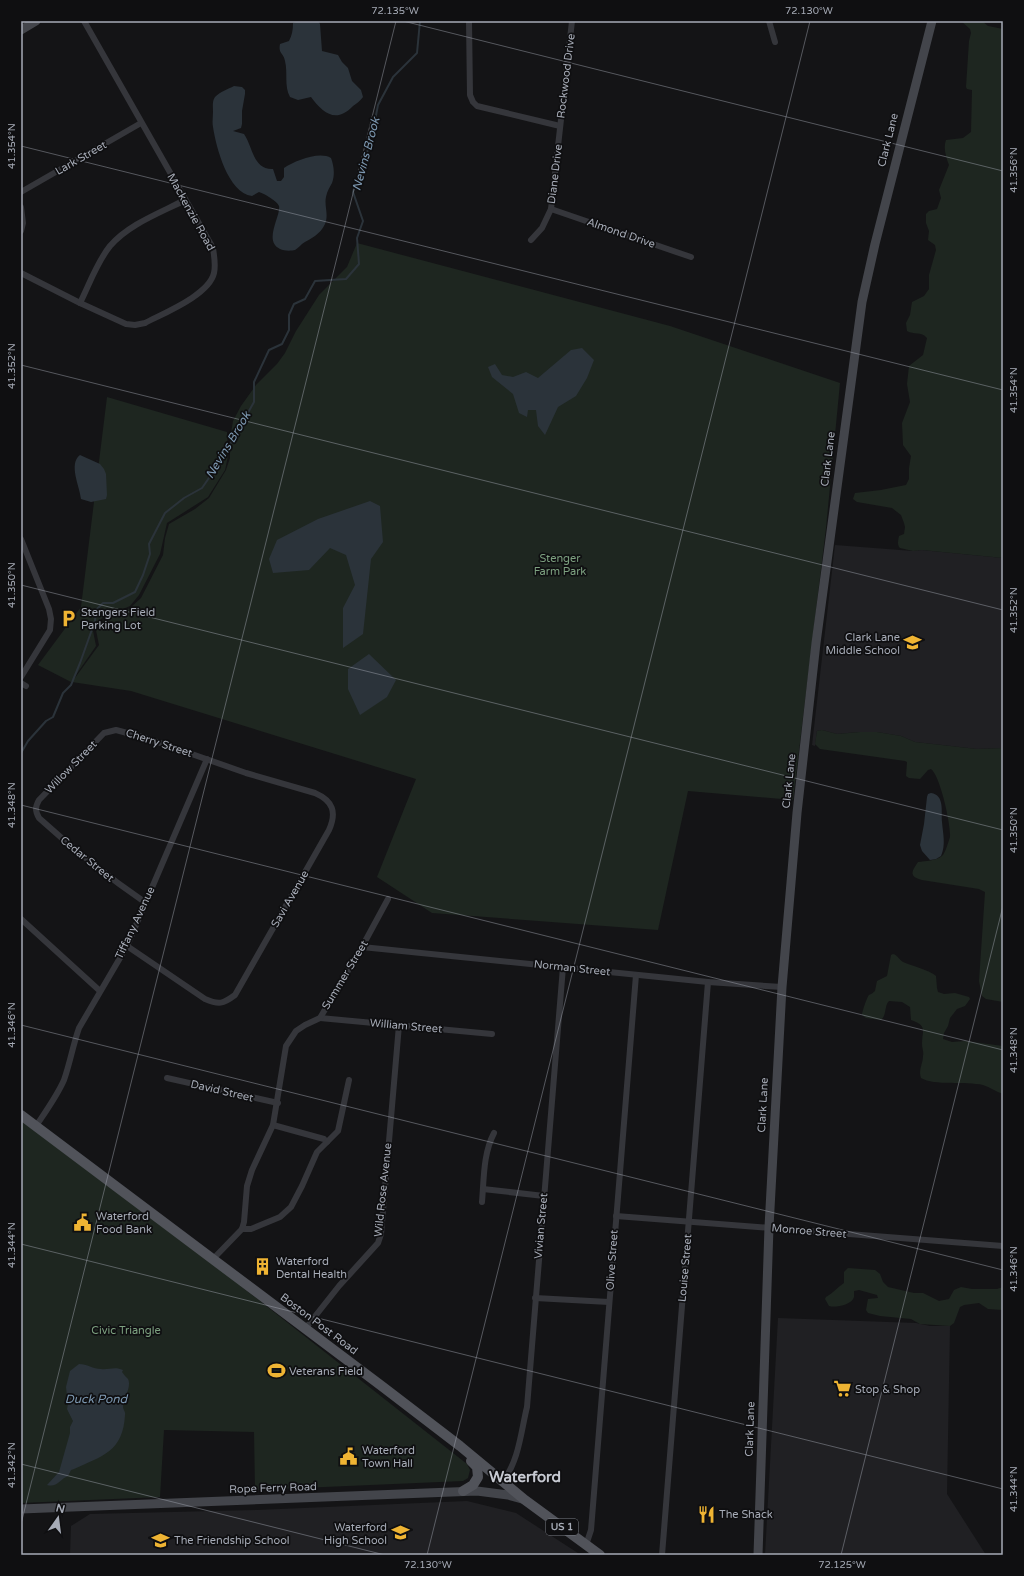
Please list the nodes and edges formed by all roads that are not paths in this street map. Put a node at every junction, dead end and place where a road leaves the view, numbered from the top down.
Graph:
1 (36, 21) edge
2 (84, 21) edge
3 (469, 21) edge
4 (572, 21) edge
5 (769, 21) edge
6 (932, 21) edge
7 (21, 30) edge
8 (775, 42) dead end
9 (141, 123) junction
10 (560, 126) junction
11 (21, 192) edge
12 (185, 200) junction
13 (21, 207) edge
14 (550, 209) junction
15 (21, 231) edge
16 (531, 240) dead end
17 (691, 257) dead end
18 (21, 273) edge
19 (80, 303) junction
20 (21, 539) edge
21 (21, 677) edge
22 (110, 731) joint
23 (207, 759) junction
24 (36, 808) joint
25 (388, 899) dead end
26 (146, 903) junction
27 (21, 919) edge
28 (127, 946) junction
29 (362, 947) junction
30 (563, 967) junction
31 (636, 975) junction
32 (708, 982) junction
33 (782, 987) junction
34 (100, 991) junction
35 (320, 1018) junction
36 (399, 1025) junction
37 (492, 1034) dead end
38 (167, 1078) dead end
39 (349, 1080) dead end
40 (278, 1103) junction
41 (21, 1115) edge
42 (36, 1126) junction
43 (273, 1126) junction
44 (494, 1132) dead end
45 (327, 1142) junction
46 (483, 1189) junction
47 (544, 1196) junction
48 (482, 1202) dead end
49 (616, 1216) junction
50 (689, 1221) junction
51 (769, 1227) junction
52 (242, 1230) junction
53 (1003, 1246) edge
54 (213, 1259) junction
55 (535, 1298) junction
56 (609, 1302) junction
57 (305, 1329) junction
58 (460, 1446) junction
59 (503, 1481) junction
60 (463, 1491) junction
61 (525, 1500) junction
62 (21, 1509) edge
63 (586, 1545) junction
64 (600, 1555) edge
65 (662, 1555) edge
66 (758, 1555) edge

1 - 7 main road
2 - 9 street, Mackenzie Road
3 - 10 street, Rockwood Drive
4 - 10 street, Rockwood Drive
5 - 8 street
6 - 33 main road, Clark Lane
9 - 11 street, Lark Street
9 - 12 street, Mackenzie Road
10 - 14 street, Diane Drive
12 - 19 street
12 - 19 street, Mackenzie Road
13 - 15 street
14 - 16 street, Diane Drive
14 - 17 street, Almond Drive
18 - 19 street, Mackenzie Road
20 - 21 street
22 - 23 street, Cherry Street
22 - 24 street, Willow Street
23 - 26 street, Tiffany Avenue
23 - 28 street, Savi Avenue
24 - 26 street, Cedar Street
25 - 29 street, Summer Street
26 - 28 street, Tiffany Avenue
27 - 34 street
28 - 34 street, Tiffany Avenue
29 - 30 street, Norman Street
29 - 35 street, Summer Street
30 - 31 street, Norman Street
30 - 47 street, Vivian Street
31 - 32 street, Norman Street
31 - 49 street, Olive Street
32 - 33 street, Norman Street
32 - 50 street, Louise Street
33 - 51 main road, Clark Lane
34 - 42 street, Tiffany Avenue
35 - 36 street, William Street
35 - 40 street, Summer Street
36 - 37 street, William Street
36 - 57 street, Wild Rose Avenue
38 - 40 street, David Street
39 - 45 street
40 - 43 street, Summer Street
41 - 42 main road, Boston Post Road / US 1
42 - 54 main road, Boston Post Road / US 1
43 - 45 street
43 - 52 street, Summer Street
44 - 46 street
45 - 52 street
46 - 47 street
46 - 48 street
47 - 55 street, Vivian Street
49 - 50 street, Monroe Street
49 - 56 street, Olive Street
50 - 51 street, Monroe Street
50 - 65 street, Louise Street
51 - 53 street, Monroe Street
51 - 66 main road, Clark Lane
52 - 54 street
54 - 57 main road, Boston Post Road / US 1
55 - 56 street
55 - 59 street, Vivian Street
56 - 63 street, Olive Street
57 - 58 main road, Boston Post Road / US 1
58 - 59 main road, Boston Post Road / US 1
58 - 60 main road
59 - 61 main road, Boston Post Road / US 1
60 - 61 main road, Rope Ferry Road
60 - 62 main road, Rope Ferry Road
61 - 63 main road, Boston Post Road / US 1
63 - 64 main road, Boston Post Road / US 1

